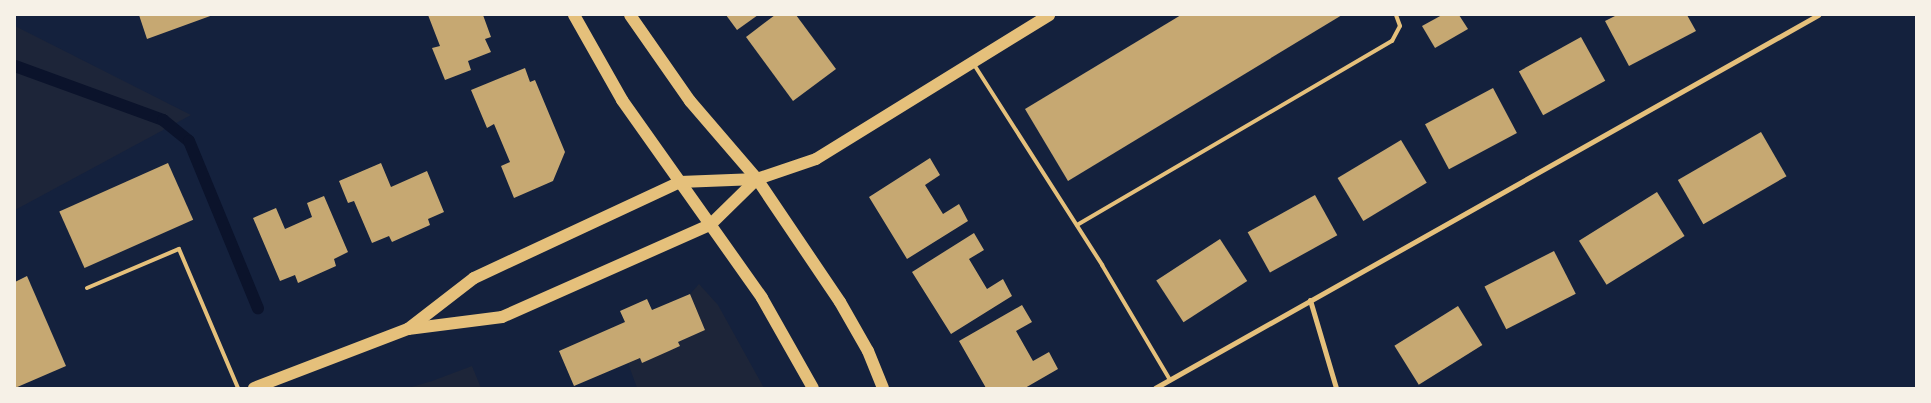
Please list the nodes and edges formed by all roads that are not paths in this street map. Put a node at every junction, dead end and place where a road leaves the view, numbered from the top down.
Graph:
1 (574, 15) edge
2 (630, 15) edge
3 (1049, 15) edge
4 (1396, 15) edge
5 (1818, 15) edge
6 (972, 61) junction
7 (757, 179) junction
8 (680, 182) junction
9 (710, 225) junction
10 (1077, 225) junction
11 (87, 288) dead end
12 (1310, 300) junction
13 (408, 329) junction
14 (1170, 380) junction
15 (238, 388) edge
16 (254, 388) edge
17 (813, 388) edge
18 (883, 388) edge
19 (1156, 388) edge
20 (1336, 388) edge

1 - 8 main road
2 - 7 main road
3 - 6 main road
4 - 10 lane
5 - 12 street
6 - 7 main road
6 - 10 lane
7 - 8 main road
7 - 9 main road
7 - 18 main road
8 - 9 main road
8 - 13 main road
9 - 13 main road
9 - 17 main road
10 - 14 lane
11 - 15 lane
12 - 14 street
12 - 20 street
13 - 16 main road
14 - 19 street

